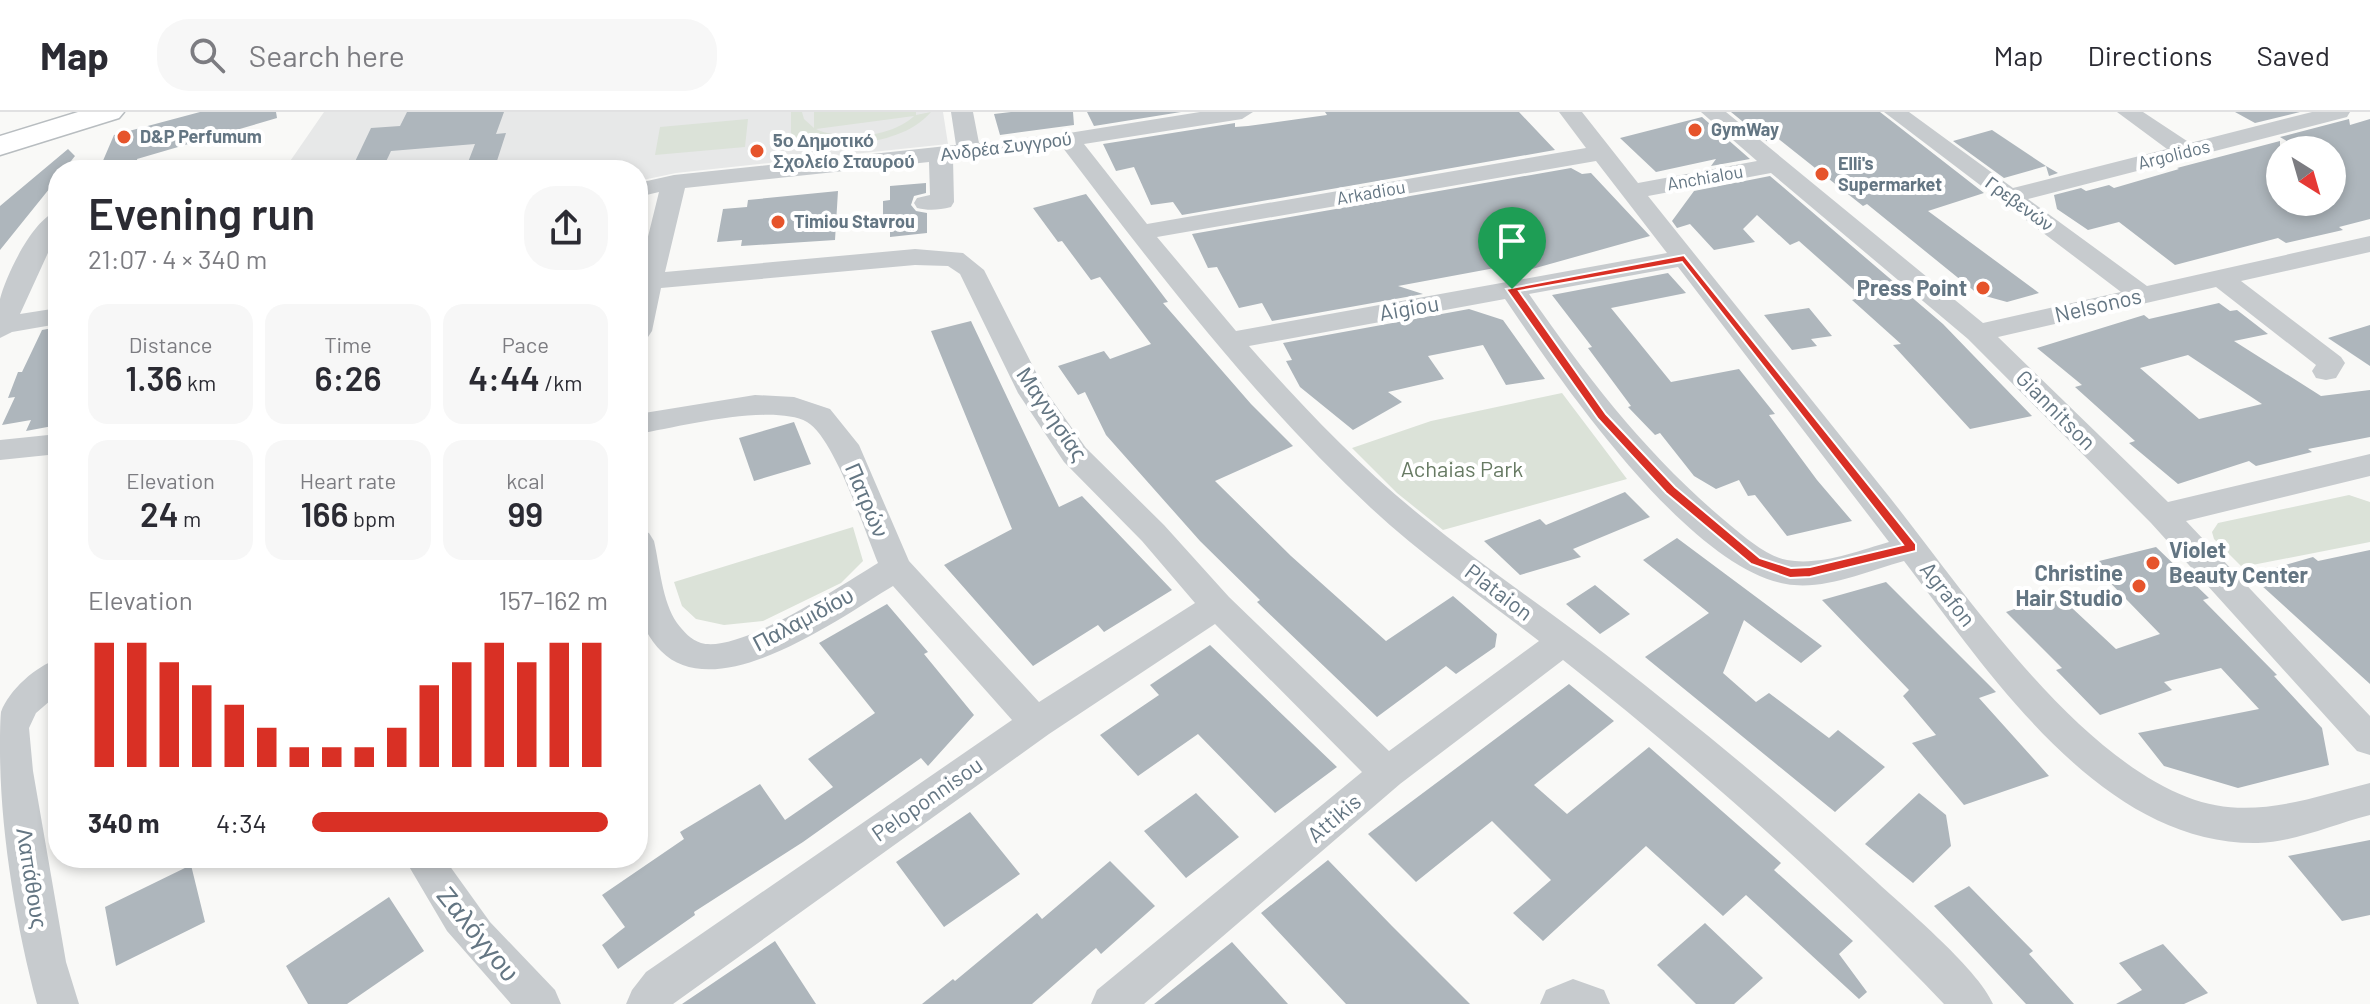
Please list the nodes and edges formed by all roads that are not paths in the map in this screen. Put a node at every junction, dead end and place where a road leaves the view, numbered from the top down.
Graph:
1 (109, 112) edge
2 (962, 112) edge
3 (1242, 112) edge
4 (1570, 112) edge
5 (1712, 112) edge
6 (1895, 112) edge
7 (2128, 112) edge
8 (2331, 113) edge
9 (1069, 140) junction
10 (0, 146) edge
11 (969, 152) junction
12 (2188, 152) junction
13 (1601, 153) junction
14 (941, 160) junction
15 (1776, 165) junction
16 (674, 182) junction
17 (648, 188) edge
18 (1634, 191) junction
19 (2009, 196) junction
20 (48, 227) edge
21 (936, 228) junction
22 (1142, 232) junction
23 (2370, 244) edge
24 (1684, 258) junction
25 (2219, 277) junction
26 (650, 281) junction
27 (648, 289) edge
28 (1512, 289) junction
29 (2142, 295) junction
30 (48, 318) edge
31 (1, 327) edge
32 (1978, 333) junction
33 (1229, 341) junction
34 (2326, 371) dead end
35 (648, 422) edge
36 (48, 445) edge
37 (0, 450) edge
38 (2365, 472) edge
39 (2162, 515) junction
40 (1912, 547) junction
41 (896, 568) junction
42 (648, 584) edge
43 (1217, 606) junction
44 (1563, 641) junction
45 (48, 682) edge
46 (1036, 723) junction
47 (2370, 740) edge
48 (1387, 773) junction
49 (2370, 799) edge
50 (428, 868) edge
51 (58, 1004) edge
52 (540, 1004) edge
53 (647, 1004) edge
54 (1112, 1004) edge
55 (1561, 1004) edge
56 (1589, 1004) edge
57 (1972, 1004) edge

1 - 10 main road
2 - 11 street
3 - 9 street, Ανδρέα Συγγρού
4 - 13 street, Agrafon
5 - 15 street, Giannitson
6 - 19 street, Γρεβενών
7 - 12 street
8 - 12 street, Argolidos
9 - 11 street, Ανδρέα Συγγρού
9 - 22 street, Plataion
11 - 14 street, Ανδρέα Συγγρού
12 - 19 street, Argolidos
13 - 18 street, Agrafon
13 - 22 street, Arkadiou
14 - 16 street, Ανδρέα Συγγρού
14 - 21 street
15 - 18 street, Anchialou
15 - 32 street, Giannitson
16 - 17 street
16 - 26 street
18 - 24 street, Agrafon
19 - 29 street, Γρεβενών
20 - 31 street
21 - 26 street
21 - 43 street, Μαγνησίας
22 - 33 street, Plataion
23 - 25 street, Nelsonos
24 - 28 street, Aigiou
24 - 40 street, Agrafon
25 - 29 street, Nelsonos
25 - 34 street
26 - 27 street
28 - 33 street, Aigiou
28 - 40 street
29 - 32 street, Nelsonos
30 - 31 street
32 - 39 street, Giannitson
33 - 44 street, Plataion
35 - 41 street, Πατρών
36 - 37 street
38 - 39 street
39 - 47 street, Giannitson
40 - 49 street, Agrafon
41 - 42 street, Παλαμιδίου
41 - 46 street, Πατρών
43 - 46 street, Peloponnisou
43 - 48 street, Μαγνησίας
44 - 48 street, Attikis
44 - 57 street, Plataion
45 - 51 street, Λαπάθους
46 - 53 street, Peloponnisou
48 - 54 street, Attikis
50 - 52 street, Ζαλόγγου
55 - 56 street

